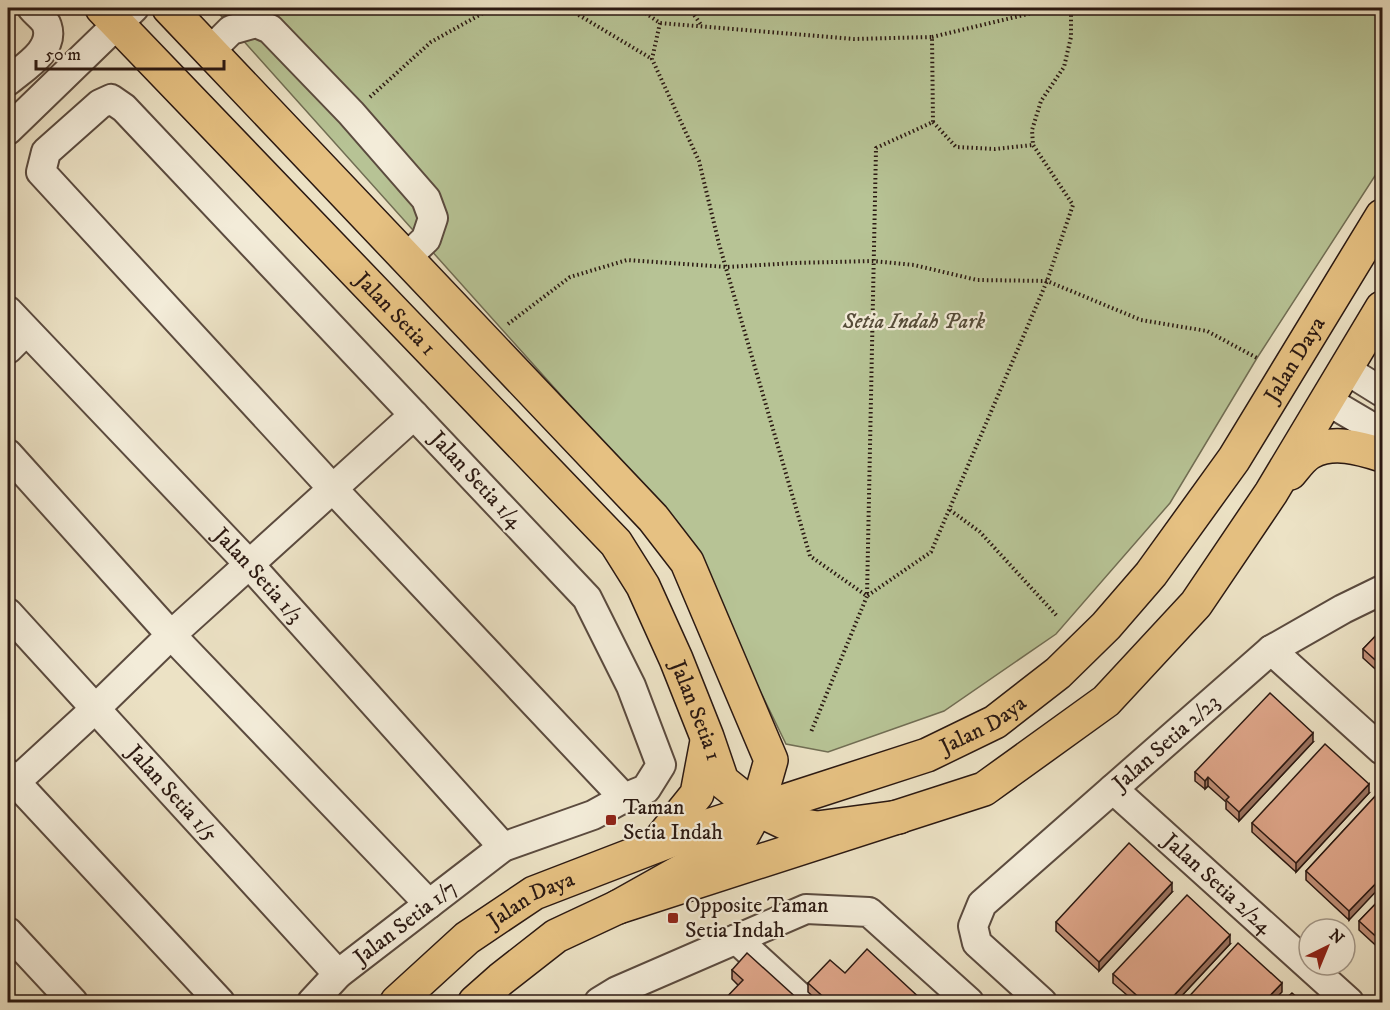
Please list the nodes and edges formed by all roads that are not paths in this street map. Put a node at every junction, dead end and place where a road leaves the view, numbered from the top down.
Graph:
1 (32, 8) edge
2 (169, 8) edge
3 (117, 13) edge
4 (210, 51) junction
5 (8, 81) edge
6 (8, 130) edge
7 (1383, 216) edge
8 (406, 258) junction
9 (1344, 277) junction
10 (1383, 308) edge
11 (8, 311) edge
12 (17, 340) edge
13 (1333, 368) junction
14 (1383, 392) edge
15 (1326, 400) junction
16 (414, 415) junction
17 (1383, 433) edge
18 (8, 454) edge
19 (1383, 455) edge
20 (1234, 459) junction
21 (333, 489) junction
22 (1270, 493) junction
23 (249, 564) junction
24 (1383, 590) edge
25 (8, 613) edge
26 (171, 635) junction
27 (1271, 650) junction
28 (95, 709) junction
29 (754, 718) junction
30 (707, 737) junction
31 (1383, 750) edge
32 (877, 771) junction
33 (10, 782) edge
34 (1113, 789) junction
35 (624, 798) junction
36 (757, 808) junction
37 (899, 817) junction
38 (503, 847) junction
39 (652, 849) junction
40 (429, 904) junction
41 (618, 907) junction
42 (8, 933) edge
43 (736, 939) junction
44 (338, 974) junction
45 (615, 999) edge
46 (73, 1002) edge
47 (220, 1002) edge
48 (312, 1002) edge
49 (397, 1002) edge
50 (475, 1002) edge
51 (805, 1002) edge
52 (969, 1002) edge
53 (1042, 1002) edge
54 (1349, 1002) edge

1 - 5 street
2 - 4 main road, Jalan Setia 1
3 - 6 street
3 - 30 main road, Jalan Setia 1
4 - 8 main road, Jalan Setia 1
4 - 8 street
7 - 9 main road, Jalan Daya
8 - 29 main road, Jalan Setia 1
9 - 13 main road
9 - 20 main road, Jalan Daya
10 - 13 main road
11 - 12 street, Jalan Setia 1/3
12 - 23 street, Jalan Setia 1/3
13 - 14 street
13 - 15 main road
13 - 20 main road
15 - 17 street
15 - 22 main road, Jalan Daya
16 - 21 street
16 - 21 street, Jalan Setia 1/4
16 - 35 street, Jalan Setia 1/4
18 - 26 street
19 - 22 main road
20 - 32 main road, Jalan Daya
21 - 23 street
21 - 35 street
22 - 37 main road, Jalan Daya
23 - 26 street
23 - 38 street, Jalan Setia 1/3
24 - 27 street, Jalan Setia 2/23
25 - 28 street, Jalan Setia 1/5
26 - 28 street
26 - 40 street
27 - 31 street
27 - 34 street, Jalan Setia 2/23
28 - 33 street
28 - 44 street, Jalan Setia 1/5
29 - 32 main road
29 - 36 main road, Jalan Setia 1
30 - 36 main road, Jalan Setia 1
30 - 39 main road
32 - 36 main road, Jalan Daya
33 - 47 street
34 - 53 street, Jalan Setia 2/23
34 - 54 street, Jalan Setia 2/24
35 - 38 street, Jalan Setia 1/4
36 - 37 main road
36 - 39 main road, Jalan Daya
36 - 41 main road
37 - 41 main road, Jalan Daya
38 - 40 street, Jalan Setia 1/7
39 - 49 main road, Jalan Daya
40 - 44 street, Jalan Setia 1/7
41 - 50 main road, Jalan Daya
42 - 46 street
43 - 45 street
43 - 51 street
43 - 52 street
44 - 48 street, Jalan Setia 1/7

